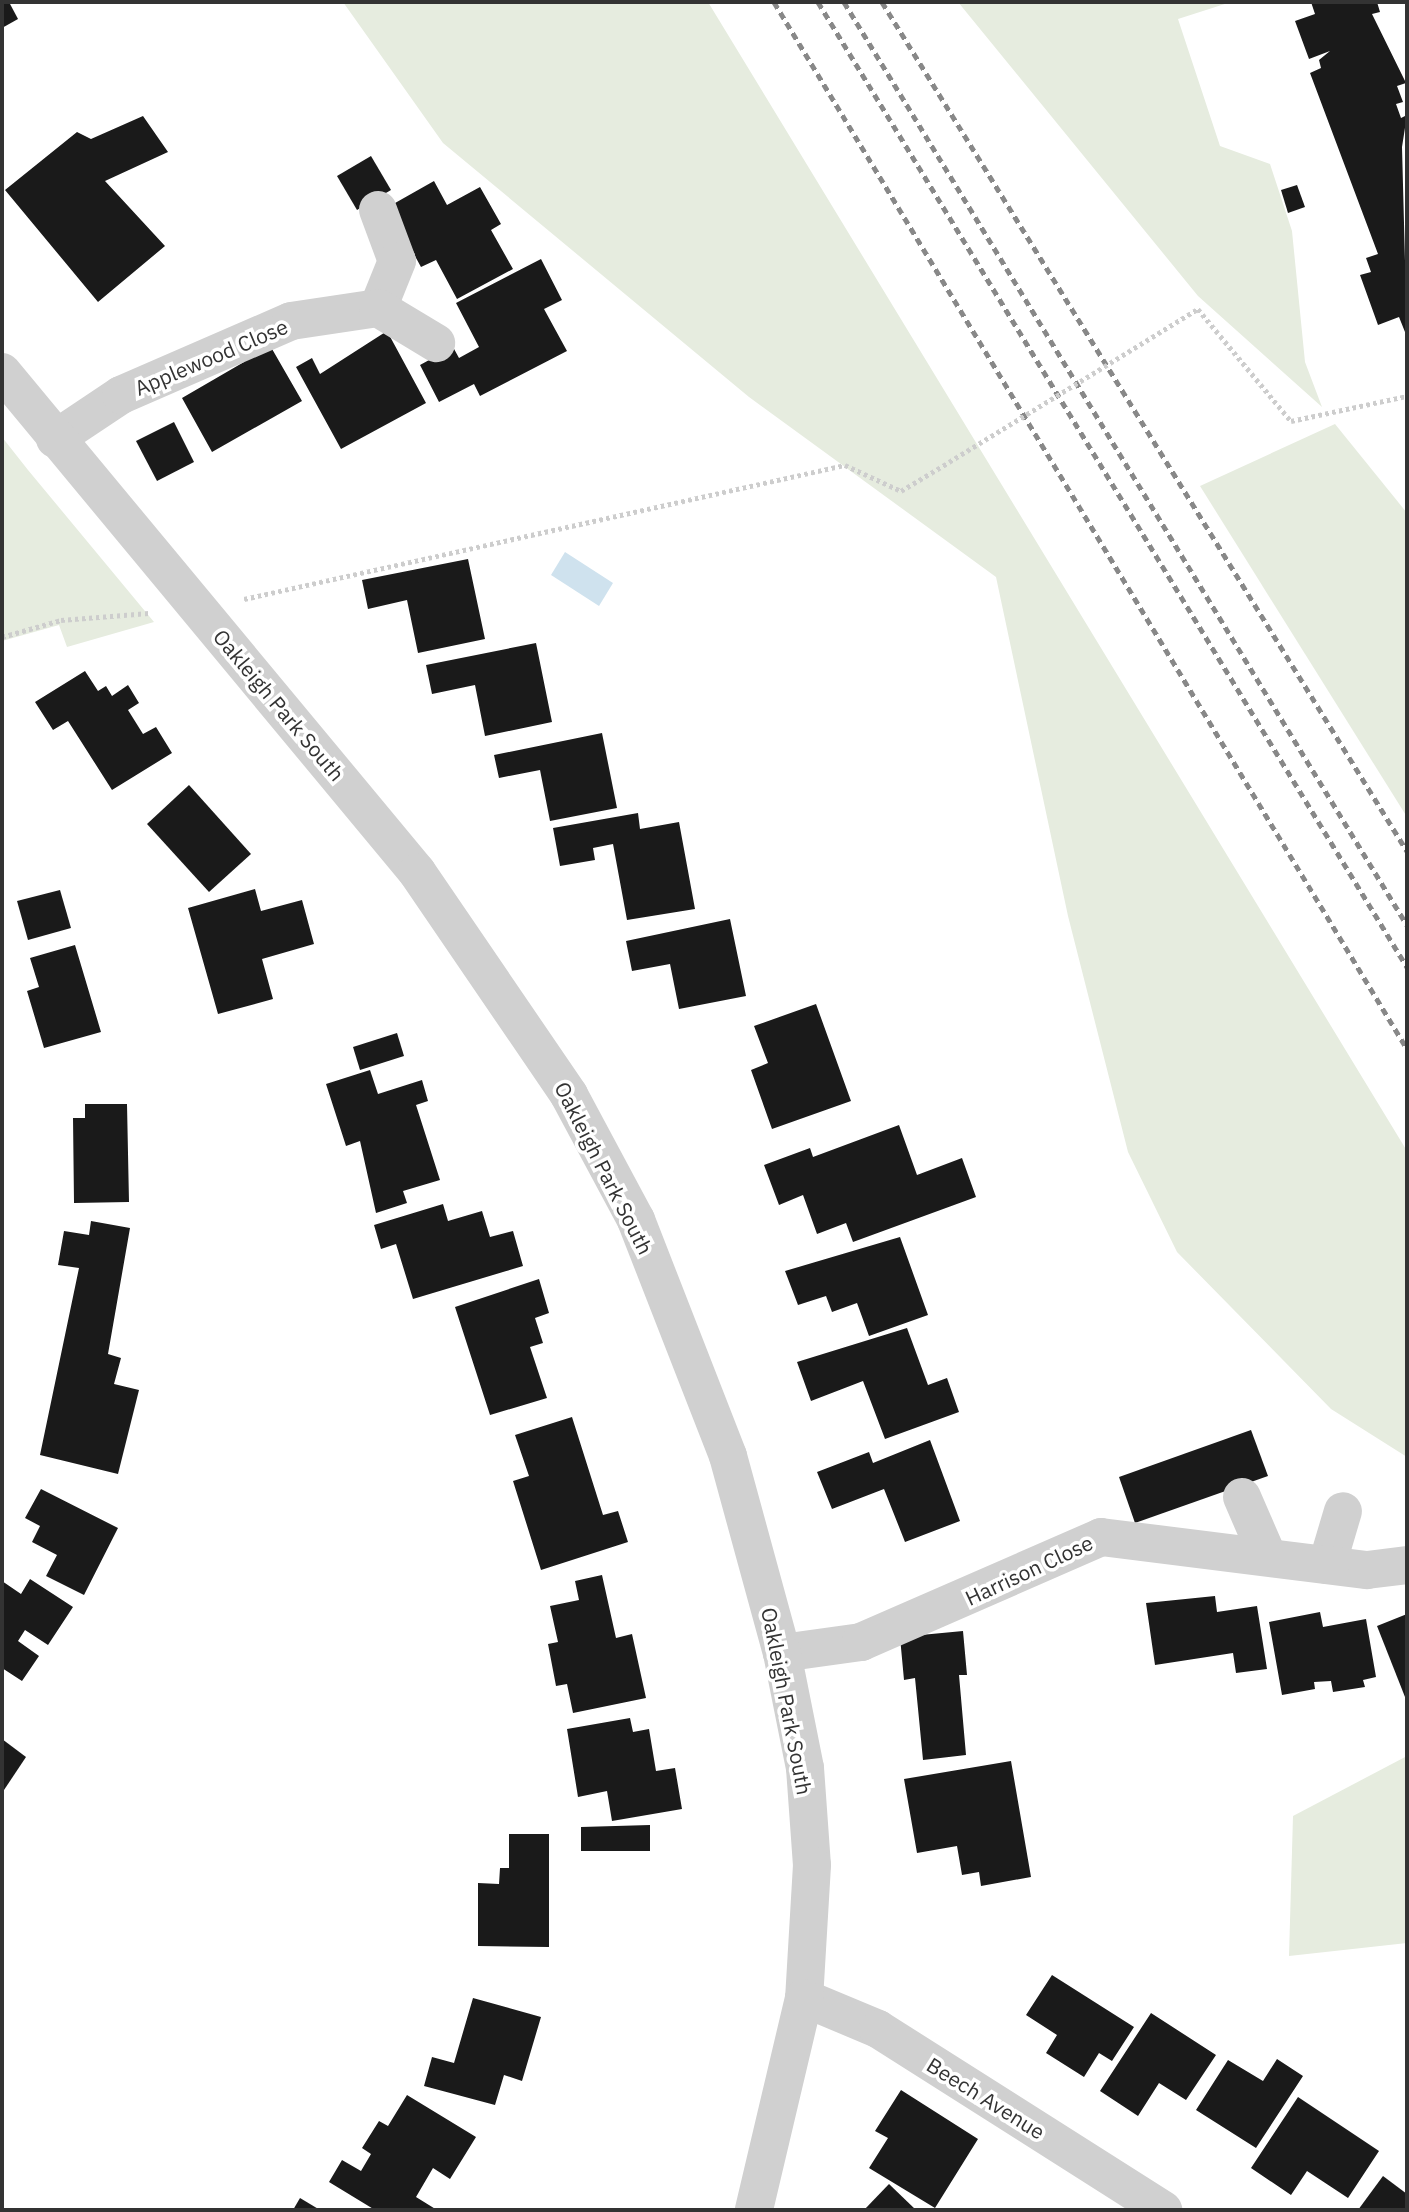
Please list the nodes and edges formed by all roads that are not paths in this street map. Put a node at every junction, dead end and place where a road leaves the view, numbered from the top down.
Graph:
1 (378, 209) dead end
2 (378, 308) junction
3 (436, 343) dead end
4 (2, 372) edge
5 (55, 439) junction
6 (1242, 1497) dead end
7 (1343, 1511) dead end
8 (1268, 1557) junction
9 (1327, 1565) junction
10 (1407, 1565) edge
11 (782, 1653) junction
12 (804, 1998) junction
13 (754, 2210) edge
14 (1163, 2210) edge

1 - 2 street
2 - 3 street
2 - 5 street, Applewood Close
4 - 5 street, Oakleigh Park South
5 - 11 street, Oakleigh Park South
6 - 8 street
7 - 9 street
8 - 9 street, Harrison Close
8 - 11 street, Harrison Close
9 - 10 street, Harrison Close
11 - 12 street, Oakleigh Park South
12 - 13 street, Oakleigh Park South
12 - 14 street, Beech Avenue

